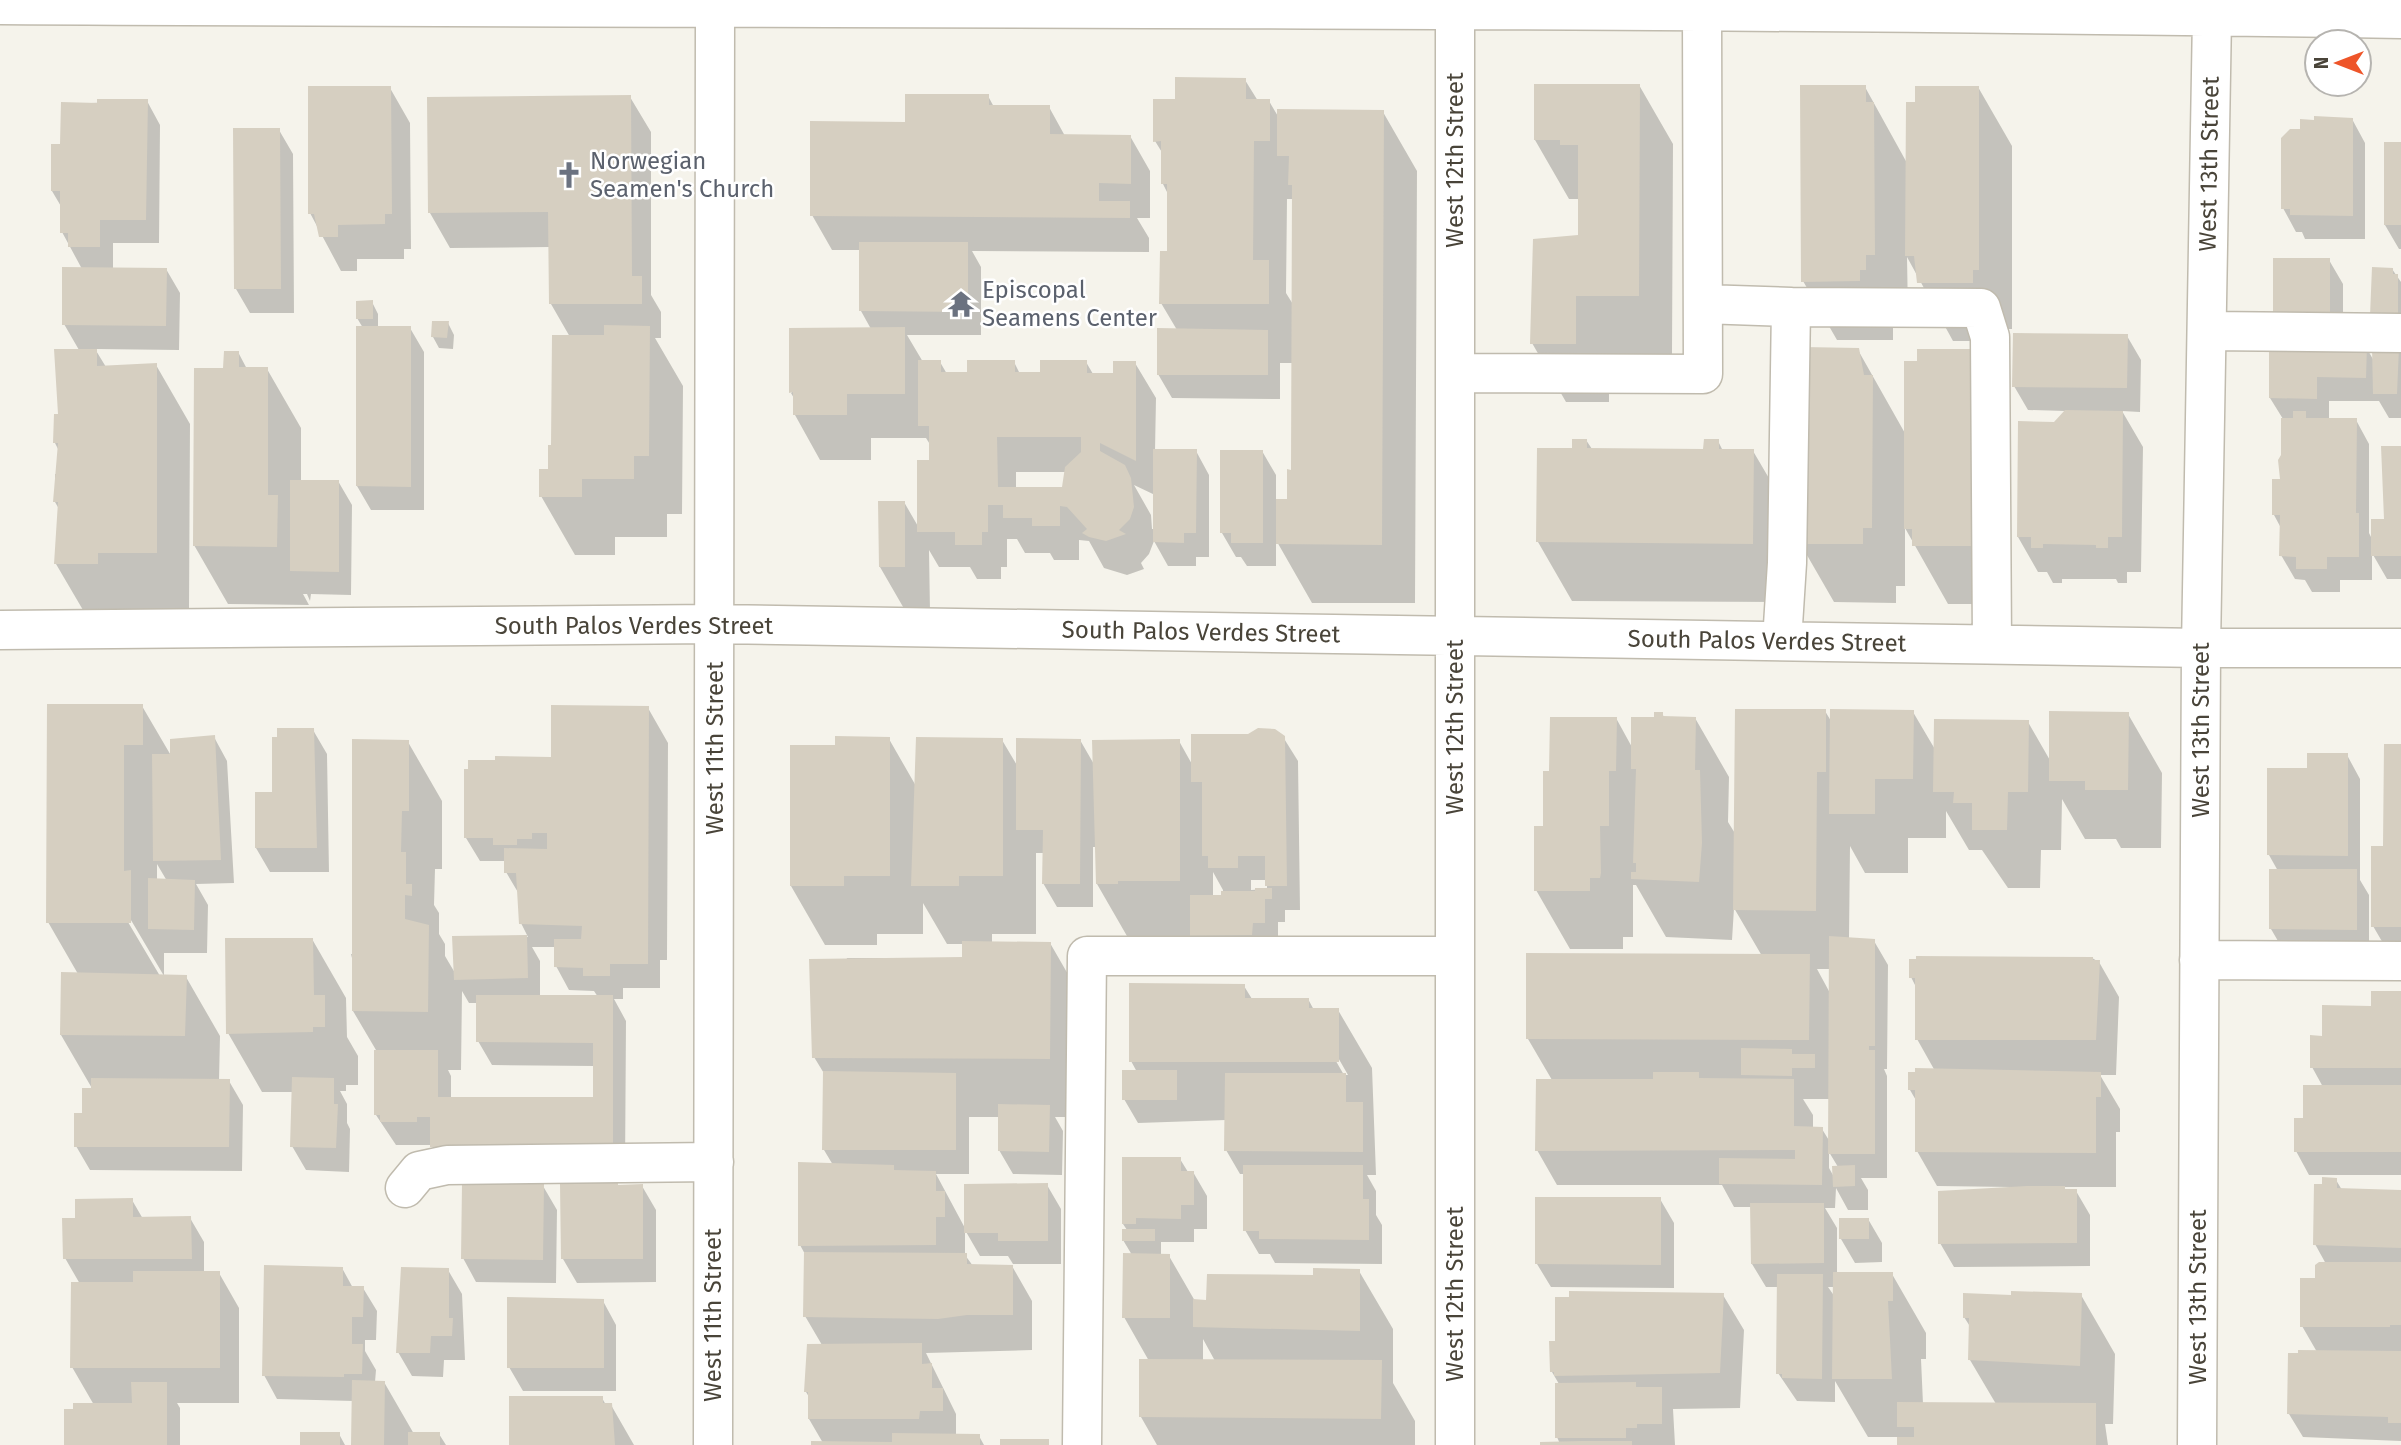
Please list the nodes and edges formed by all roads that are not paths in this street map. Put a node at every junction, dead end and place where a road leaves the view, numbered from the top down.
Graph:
1 (0, 5) edge
2 (715, 10) junction
3 (1455, 10) junction
4 (1702, 12) junction
5 (2212, 16) junction
6 (2401, 19) edge
7 (1703, 304) junction
8 (1791, 307) junction
9 (2207, 331) junction
10 (2401, 333) edge
11 (1455, 373) junction
12 (715, 624) junction
13 (0, 630) edge
14 (1455, 636) junction
15 (1782, 641) junction
16 (1992, 645) junction
17 (2201, 648) junction
18 (2401, 648) edge
19 (1455, 956) junction
20 (2199, 960) junction
21 (2401, 961) edge
22 (714, 1163) junction
23 (405, 1188) dead end
24 (713, 1445) edge
25 (1082, 1445) edge
26 (1455, 1445) edge
27 (2197, 1445) edge

1 - 2 street
2 - 3 street
2 - 12 street, West 11th Street
3 - 4 street
3 - 11 street, West 12th Street
4 - 5 street
4 - 7 street
5 - 6 street
5 - 9 street, West 13th Street
7 - 8 street
7 - 11 street
8 - 15 street
8 - 16 street
9 - 10 street
9 - 17 street, West 13th Street
11 - 14 street, West 12th Street
12 - 13 street, South Palos Verdes Street
12 - 14 street, South Palos Verdes Street
12 - 22 street, West 11th Street
14 - 15 street, South Palos Verdes Street
14 - 19 street, West 12th Street
15 - 16 street, South Palos Verdes Street
16 - 17 street, South Palos Verdes Street
17 - 18 street, South Palos Verdes Street
17 - 20 street, West 13th Street
19 - 25 street
19 - 26 street, West 12th Street
20 - 21 street
20 - 27 street, West 13th Street
22 - 23 street
22 - 24 street, West 11th Street

